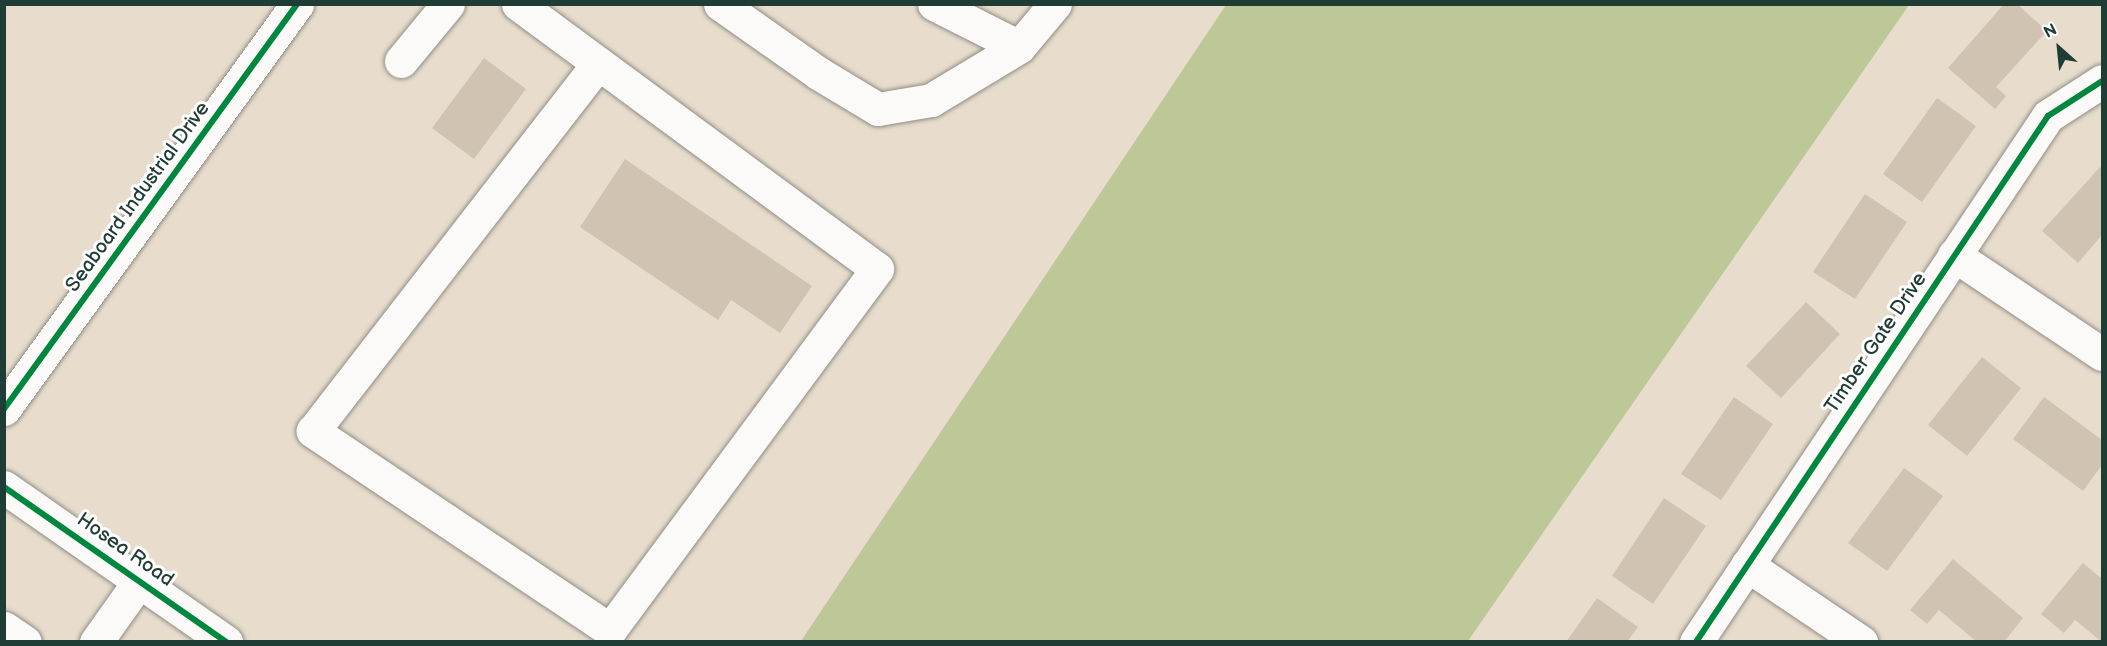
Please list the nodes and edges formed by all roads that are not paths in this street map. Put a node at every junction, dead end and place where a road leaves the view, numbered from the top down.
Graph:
1 (297, 4) edge
2 (448, 4) edge
3 (518, 4) edge
4 (720, 4) edge
5 (934, 4) edge
6 (1055, 4) edge
7 (1019, 47) junction
8 (401, 61) dead end
9 (598, 64) junction
10 (2103, 81) edge
11 (1954, 255) junction
12 (2103, 354) edge
13 (4, 409) edge
14 (4, 487) edge
15 (1747, 566) junction
16 (140, 580) junction
17 (4, 628) edge
18 (25, 642) edge
19 (96, 642) edge
20 (226, 642) edge
21 (1696, 642) edge
22 (1861, 642) edge

1 - 13 street, Seaboard Industrial Drive
2 - 8 street
3 - 9 street
4 - 7 street
5 - 7 street
6 - 7 street
9 - 9 street
10 - 11 street, Timber Gate Drive
11 - 12 street
11 - 15 street, Timber Gate Drive
14 - 16 street, Hosea Road
15 - 21 street, Timber Gate Drive
15 - 22 street
16 - 19 street
16 - 20 street, Hosea Road
17 - 18 street

